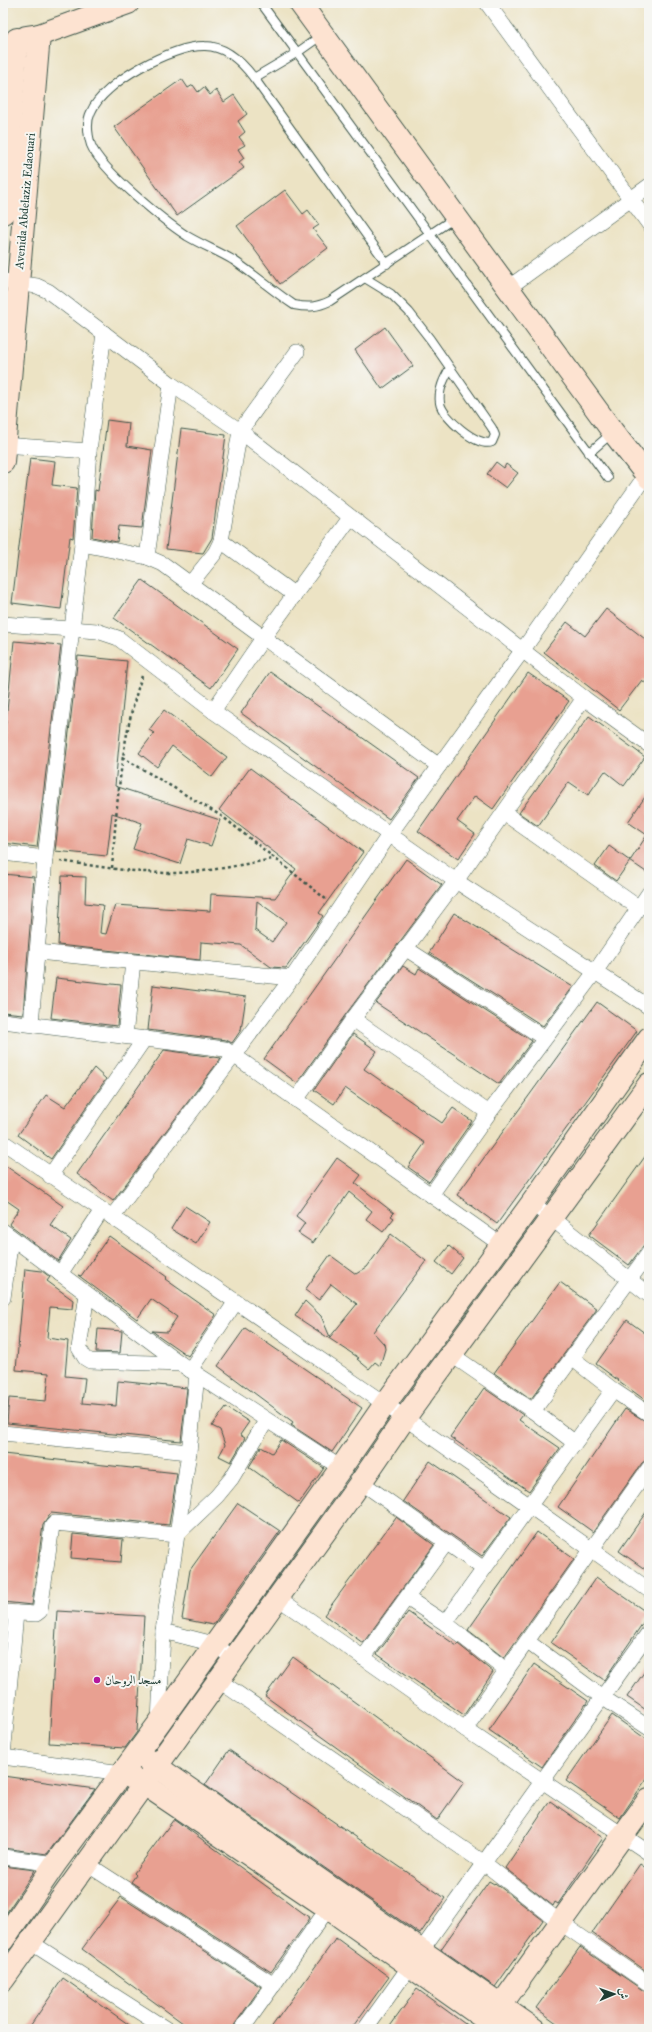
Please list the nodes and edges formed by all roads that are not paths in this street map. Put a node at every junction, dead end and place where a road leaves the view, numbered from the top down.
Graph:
1 (128, 3) edge
2 (261, 3) edge
3 (300, 3) edge
4 (487, 3) edge
5 (323, 34) junction
6 (39, 35) junction
7 (10, 40) edge
8 (298, 52) junction
9 (254, 78) junction
10 (649, 186) edge
11 (631, 200) junction
12 (3, 213) edge
13 (456, 217) junction
14 (649, 224) edge
15 (431, 235) junction
16 (387, 264) junction
17 (365, 278) junction
18 (11, 282) edge
19 (508, 288) junction
20 (104, 333) junction
21 (297, 352) dead end
22 (450, 368) junction
23 (171, 384) junction
24 (240, 431) junction
25 (613, 432) junction
26 (4, 451) edge
27 (89, 451) junction
28 (589, 453) junction
29 (648, 476) edge
30 (608, 478) dead end
31 (350, 518) junction
32 (221, 541) junction
33 (82, 544) junction
34 (147, 557) junction
35 (190, 584) junction
36 (295, 595) junction
37 (3, 624) edge
38 (71, 629) junction
39 (263, 638) junction
40 (522, 651) junction
41 (584, 698) junction
42 (213, 711) junction
43 (649, 745) edge
44 (439, 766) junction
45 (504, 813) junction
46 (389, 834) junction
47 (3, 853) edge
48 (45, 858) junction
49 (456, 881) junction
50 (649, 893) edge
51 (639, 908) junction
52 (405, 948) junction
53 (38, 952) junction
54 (133, 962) junction
55 (595, 972) junction
56 (292, 978) junction
57 (649, 1007) edge
58 (353, 1019) junction
59 (3, 1021) edge
60 (31, 1024) junction
61 (125, 1036) junction
62 (145, 1038) junction
63 (544, 1038) junction
64 (649, 1038) edge
65 (235, 1055) junction
66 (647, 1092) edge
67 (296, 1100) junction
68 (488, 1113) junction
69 (3, 1142) edge
70 (50, 1176) junction
71 (431, 1195) junction
72 (532, 1203) junction
73 (107, 1214) junction
74 (550, 1217) junction
75 (7, 1235) edge
76 (500, 1244) junction
77 (649, 1253) edge
78 (60, 1274) junction
79 (630, 1280) junction
80 (87, 1294) junction
81 (649, 1295) edge
82 (3, 1298) edge
83 (234, 1303) junction
84 (452, 1355) junction
85 (572, 1358) junction
86 (189, 1370) junction
87 (613, 1390) junction
88 (385, 1404) junction
89 (534, 1411) junction
90 (649, 1414) edge
91 (404, 1419) junction
92 (266, 1421) junction
93 (3, 1433) edge
94 (574, 1442) junction
95 (189, 1452) junction
96 (341, 1468) junction
97 (649, 1468) edge
98 (361, 1482) junction
99 (530, 1506) junction
100 (176, 1535) junction
101 (446, 1543) junction
102 (590, 1550) junction
103 (484, 1569) junction
104 (649, 1590) edge
105 (278, 1598) junction
106 (407, 1598) junction
107 (9, 1612) edge
108 (445, 1623) junction
109 (163, 1631) junction
110 (649, 1632) edge
111 (528, 1642) junction
112 (214, 1644) junction
113 (233, 1658) junction
114 (363, 1658) junction
115 (507, 1671) junction
116 (218, 1680) junction
117 (602, 1697) junction
118 (159, 1723) junction
119 (649, 1728) edge
120 (466, 1729) junction
121 (137, 1752) junction
122 (3, 1757) edge
123 (157, 1767) junction
124 (122, 1773) junction
125 (543, 1780) junction
126 (144, 1784) junction
127 (649, 1799) edge
128 (622, 1834) junction
129 (649, 1852) edge
130 (3, 1857) edge
131 (484, 1863) junction
132 (55, 1864) junction
133 (86, 1864) junction
134 (334, 1900) junction
135 (561, 1922) junction
136 (5, 1934) edge
137 (30, 1942) junction
138 (415, 1959) junction
139 (3, 1980) edge
140 (649, 1984) edge
141 (274, 1985) junction
142 (493, 2022) edge
143 (166, 2029) edge
144 (242, 2029) edge
145 (365, 2029) edge
146 (534, 2029) edge

1 - 6 street
2 - 8 lane
3 - 5 street
4 - 11 street
5 - 8 lane
5 - 13 street
6 - 7 street
6 - 18 street, Avenida Abdelaziz Edaouari
7 - 12 street, Avenida Abdelaziz Edaouari
8 - 9 lane
8 - 15 lane
9 - 16 lane
9 - 17 lane
10 - 11 street
11 - 14 street
11 - 19 street
13 - 15 lane
13 - 19 street
15 - 16 lane
15 - 28 lane
16 - 17 lane
17 - 22 lane
18 - 20 street
18 - 26 street, Avenida Abdelaziz Edaouari
19 - 25 street
20 - 23 street
20 - 27 street
21 - 24 street
22 - 22 lane
23 - 24 street
23 - 34 street
24 - 31 street
24 - 32 street
25 - 28 lane
25 - 29 street
26 - 27 street
27 - 33 street
28 - 30 lane
29 - 40 street
31 - 36 street
31 - 40 street
32 - 35 street
32 - 36 street
33 - 34 street
33 - 38 street
34 - 35 street
35 - 39 street
36 - 39 street
37 - 38 street
38 - 42 street
38 - 48 street
39 - 42 street
39 - 44 street
40 - 41 street
40 - 44 street
41 - 43 street
41 - 45 street
42 - 46 street
44 - 46 street
45 - 49 street
45 - 51 street
46 - 49 street
46 - 56 street
47 - 48 street
48 - 53 street
49 - 52 street
49 - 55 street
50 - 51 street
51 - 55 street
52 - 58 street
52 - 63 street
53 - 54 street
53 - 60 street
54 - 56 street
54 - 61 street
55 - 57 street
55 - 63 street
56 - 65 street
58 - 67 street
58 - 68 street
59 - 60 street
60 - 61 street
61 - 62 street
62 - 65 street
62 - 70 street
63 - 68 street
64 - 72 street
65 - 67 street
65 - 73 street
66 - 74 street
67 - 71 street
68 - 71 street
69 - 70 street
70 - 73 street
71 - 76 street
72 - 74 street
72 - 76 street
73 - 78 street
73 - 83 street
74 - 79 street
74 - 84 street
75 - 78 street
75 - 82 street
76 - 88 street
77 - 79 street
78 - 80 street
79 - 81 street
79 - 85 street
80 - 86 street
80 - 86 street
83 - 86 street
83 - 88 street
84 - 89 street
84 - 91 street
85 - 87 street
85 - 89 street
86 - 92 street
86 - 95 street
87 - 90 street
87 - 94 street
88 - 91 street
88 - 96 street
89 - 94 street
91 - 98 street
91 - 99 street
92 - 96 street
92 - 100 street
93 - 95 street
94 - 99 street
95 - 100 street
96 - 112 street
97 - 102 street
98 - 101 street
98 - 105 street
99 - 102 street
99 - 103 street
100 - 107 street
100 - 109 street
101 - 103 street
101 - 106 street
102 - 104 street
102 - 111 street
103 - 108 street
105 - 113 street
105 - 114 street
106 - 108 street
106 - 114 street
107 - 122 street
108 - 115 street
109 - 112 street
109 - 118 street
110 - 117 street
111 - 115 street
111 - 117 street
112 - 113 street
112 - 118 street
113 - 116 street
114 - 120 street
115 - 120 street
116 - 123 street
116 - 131 street
117 - 119 street
117 - 125 street
118 - 121 street
120 - 125 street
121 - 123 street
121 - 124 street
122 - 124 street
123 - 126 street
123 - 134 street
124 - 126 street
124 - 132 street
125 - 128 street
125 - 131 street
126 - 133 street
126 - 134 street
127 - 128 street
128 - 129 street
128 - 135 street
130 - 132 street
131 - 135 street
131 - 138 street
132 - 136 street
133 - 137 street
133 - 141 street
134 - 138 street
134 - 141 street
135 - 140 street
135 - 142 street
137 - 139 street
137 - 143 street
138 - 142 street
138 - 145 street
141 - 144 street
142 - 146 street

